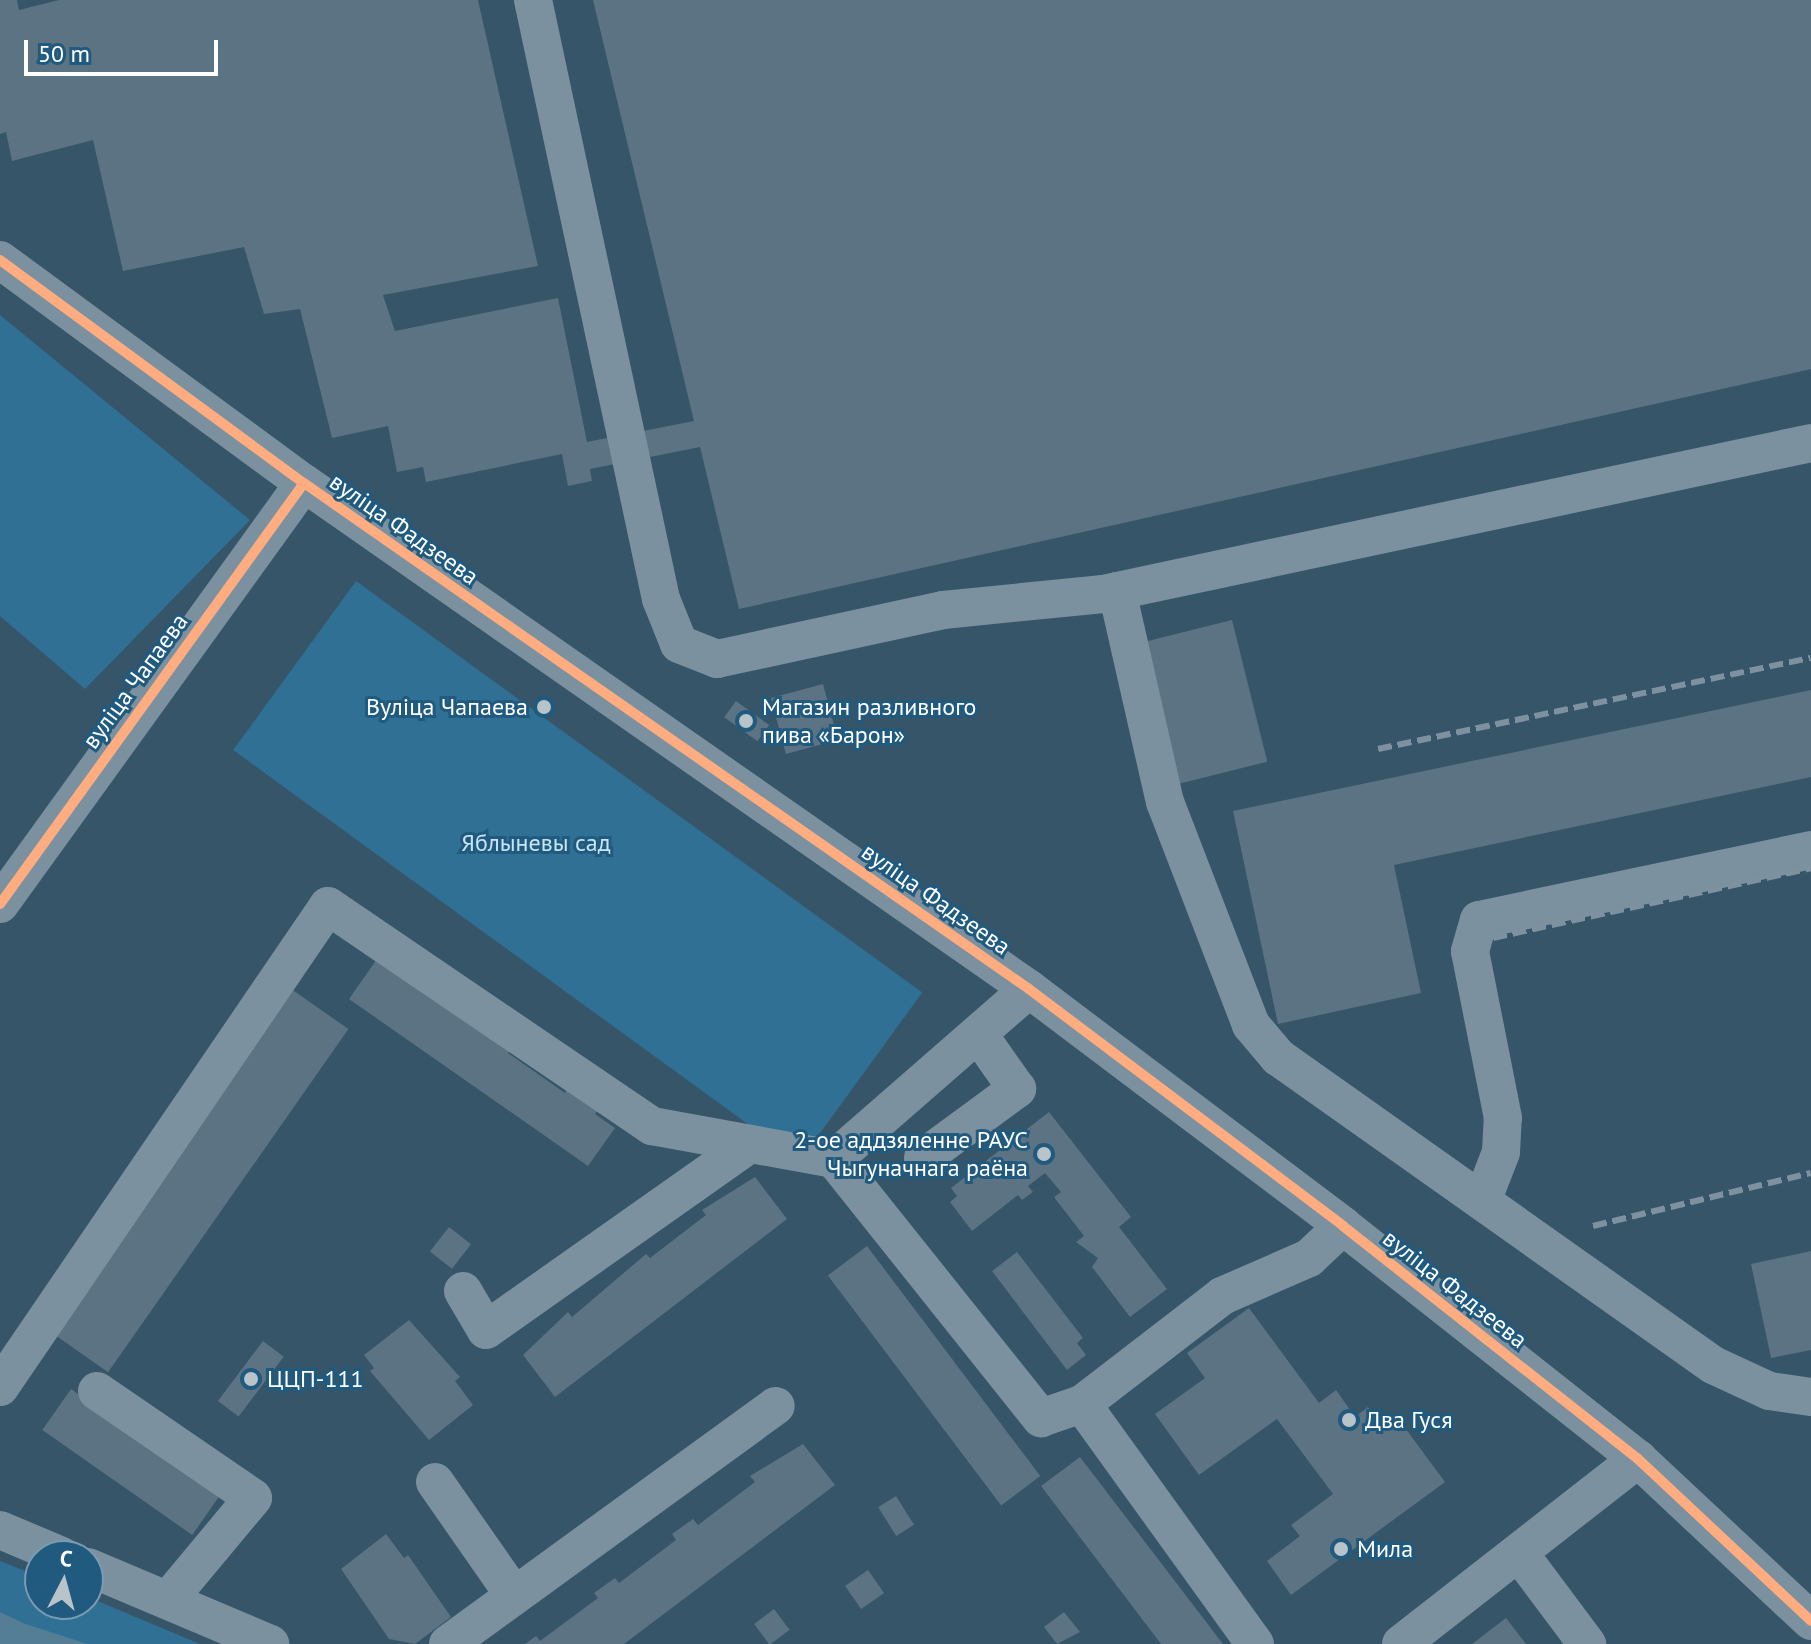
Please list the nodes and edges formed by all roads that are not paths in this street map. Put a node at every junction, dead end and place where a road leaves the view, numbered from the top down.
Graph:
1 (533, 0) edge
2 (0, 260) edge
3 (1811, 443) edge
4 (304, 483) junction
5 (1117, 591) junction
6 (1811, 850) edge
7 (0, 904) edge
8 (1029, 989) junction
9 (979, 1035) junction
10 (748, 1145) junction
11 (923, 1158) dead end
12 (834, 1159) junction
13 (1483, 1199) junction
14 (1343, 1226) junction
15 (463, 1291) dead end
16 (0, 1387) edge
17 (97, 1391) dead end
18 (1811, 1397) edge
19 (1082, 1404) junction
20 (776, 1406) dead end
21 (1638, 1459) junction
22 (435, 1482) dead end
23 (0, 1530) edge
24 (24, 1540) edge
25 (1519, 1553) junction
26 (104, 1574) edge
27 (513, 1594) junction
28 (168, 1600) junction
29 (1811, 1621) edge
30 (270, 1644) edge
31 (448, 1644) edge
32 (1255, 1644) edge
33 (1401, 1644) edge
34 (1587, 1644) edge

1 - 5 street
2 - 4 street, вуліца Фадзеева
3 - 5 street
4 - 7 street, вуліца Чапаева
4 - 8 street, вуліца Фадзеева
5 - 13 street
6 - 13 street
8 - 9 street
8 - 14 street, вуліца Фадзеева
9 - 11 street
9 - 12 street
10 - 12 street
10 - 15 street
10 - 16 street
12 - 19 street
13 - 18 street
14 - 19 street
14 - 21 street, вуліца Фадзеева
17 - 28 street
19 - 32 street
20 - 27 street
21 - 25 street
21 - 29 street, вуліца Фадзеева
22 - 27 street
23 - 24 street
25 - 33 street
25 - 34 street
26 - 28 street
27 - 31 street
28 - 30 street

